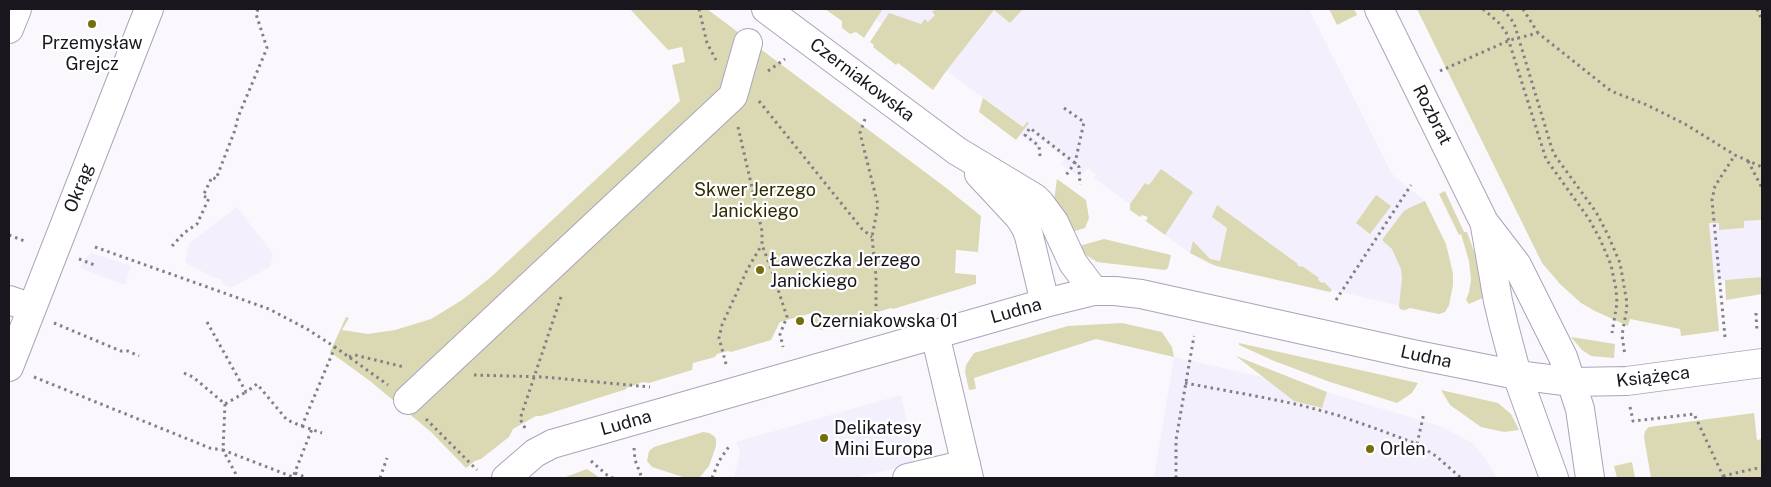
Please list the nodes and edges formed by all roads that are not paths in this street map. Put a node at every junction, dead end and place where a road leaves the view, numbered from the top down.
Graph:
1 (17, 9) edge
2 (149, 9) edge
3 (766, 9) edge
4 (1379, 9) edge
5 (9, 29) edge
6 (748, 43) dead end
7 (957, 152) junction
8 (1484, 222) junction
9 (1094, 291) junction
10 (1045, 303) junction
11 (29, 309) edge
12 (935, 334) junction
13 (1762, 363) edge
14 (20, 371) edge
15 (1517, 375) junction
16 (1544, 379) joint
17 (1572, 382) junction
18 (408, 400) road end
19 (967, 471) edge
20 (506, 478) edge
21 (907, 478) edge
22 (1554, 478) edge
23 (1590, 478) edge

1 - 5 street
2 - 11 street, Okrąg
3 - 7 street, Czerniakowska
4 - 8 street, Rozbrat
6 - 18 street
7 - 9 street, Czerniakowska
7 - 10 street, Czerniakowska
8 - 15 street, Rozbrat
8 - 17 street, Rozbrat
9 - 10 street, Ludna
9 - 15 street, Ludna
10 - 12 street, Ludna
11 - 14 street, Okrąg
12 - 19 street
12 - 20 street, Ludna
13 - 17 street, Książęca
15 - 16 street, Ludna
15 - 22 street, Rozbrat
16 - 17 street, Książęca
17 - 23 street, Rozbrat
19 - 21 street

